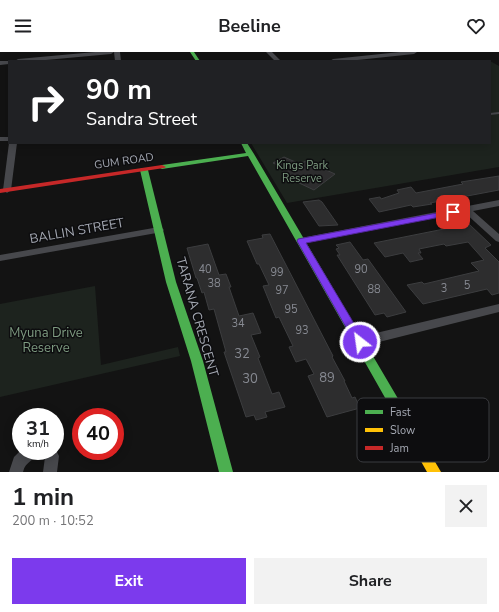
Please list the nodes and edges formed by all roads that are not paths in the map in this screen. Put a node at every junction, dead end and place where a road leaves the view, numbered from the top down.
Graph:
1 (111, 52) edge
2 (269, 52) edge
3 (345, 52) edge
4 (414, 52) edge
5 (47, 55) edge
6 (353, 59) junction
7 (23, 60) edge
8 (277, 60) edge
9 (343, 60) edge
10 (13, 144) edge
11 (245, 144) edge
12 (251, 154) junction
13 (144, 170) junction
14 (3, 191) edge
15 (499, 204) edge
16 (467, 210) junction
17 (159, 230) junction
18 (499, 239) edge
19 (301, 241) junction
20 (0, 258) edge
21 (499, 308) edge
22 (360, 342) junction
23 (392, 398) edge
24 (20, 460) edge
25 (52, 460) edge
26 (428, 462) edge
27 (16, 472) edge
28 (50, 472) edge
29 (226, 472) edge
30 (434, 472) edge

1 - 5 street
2 - 8 street
3 - 6 street
4 - 6 street
5 - 7 street
6 - 9 street
10 - 14 street
11 - 12 street
12 - 13 street, GUM ROAD
12 - 19 street
13 - 14 street, GUM ROAD
13 - 17 street, TARANA CRESCENT
15 - 16 street
16 - 18 street
16 - 19 street
17 - 20 street, BALLIN STREET
17 - 29 street, TARANA CRESCENT
19 - 22 street
21 - 22 street
22 - 23 street
24 - 27 street
25 - 28 street
26 - 30 street

